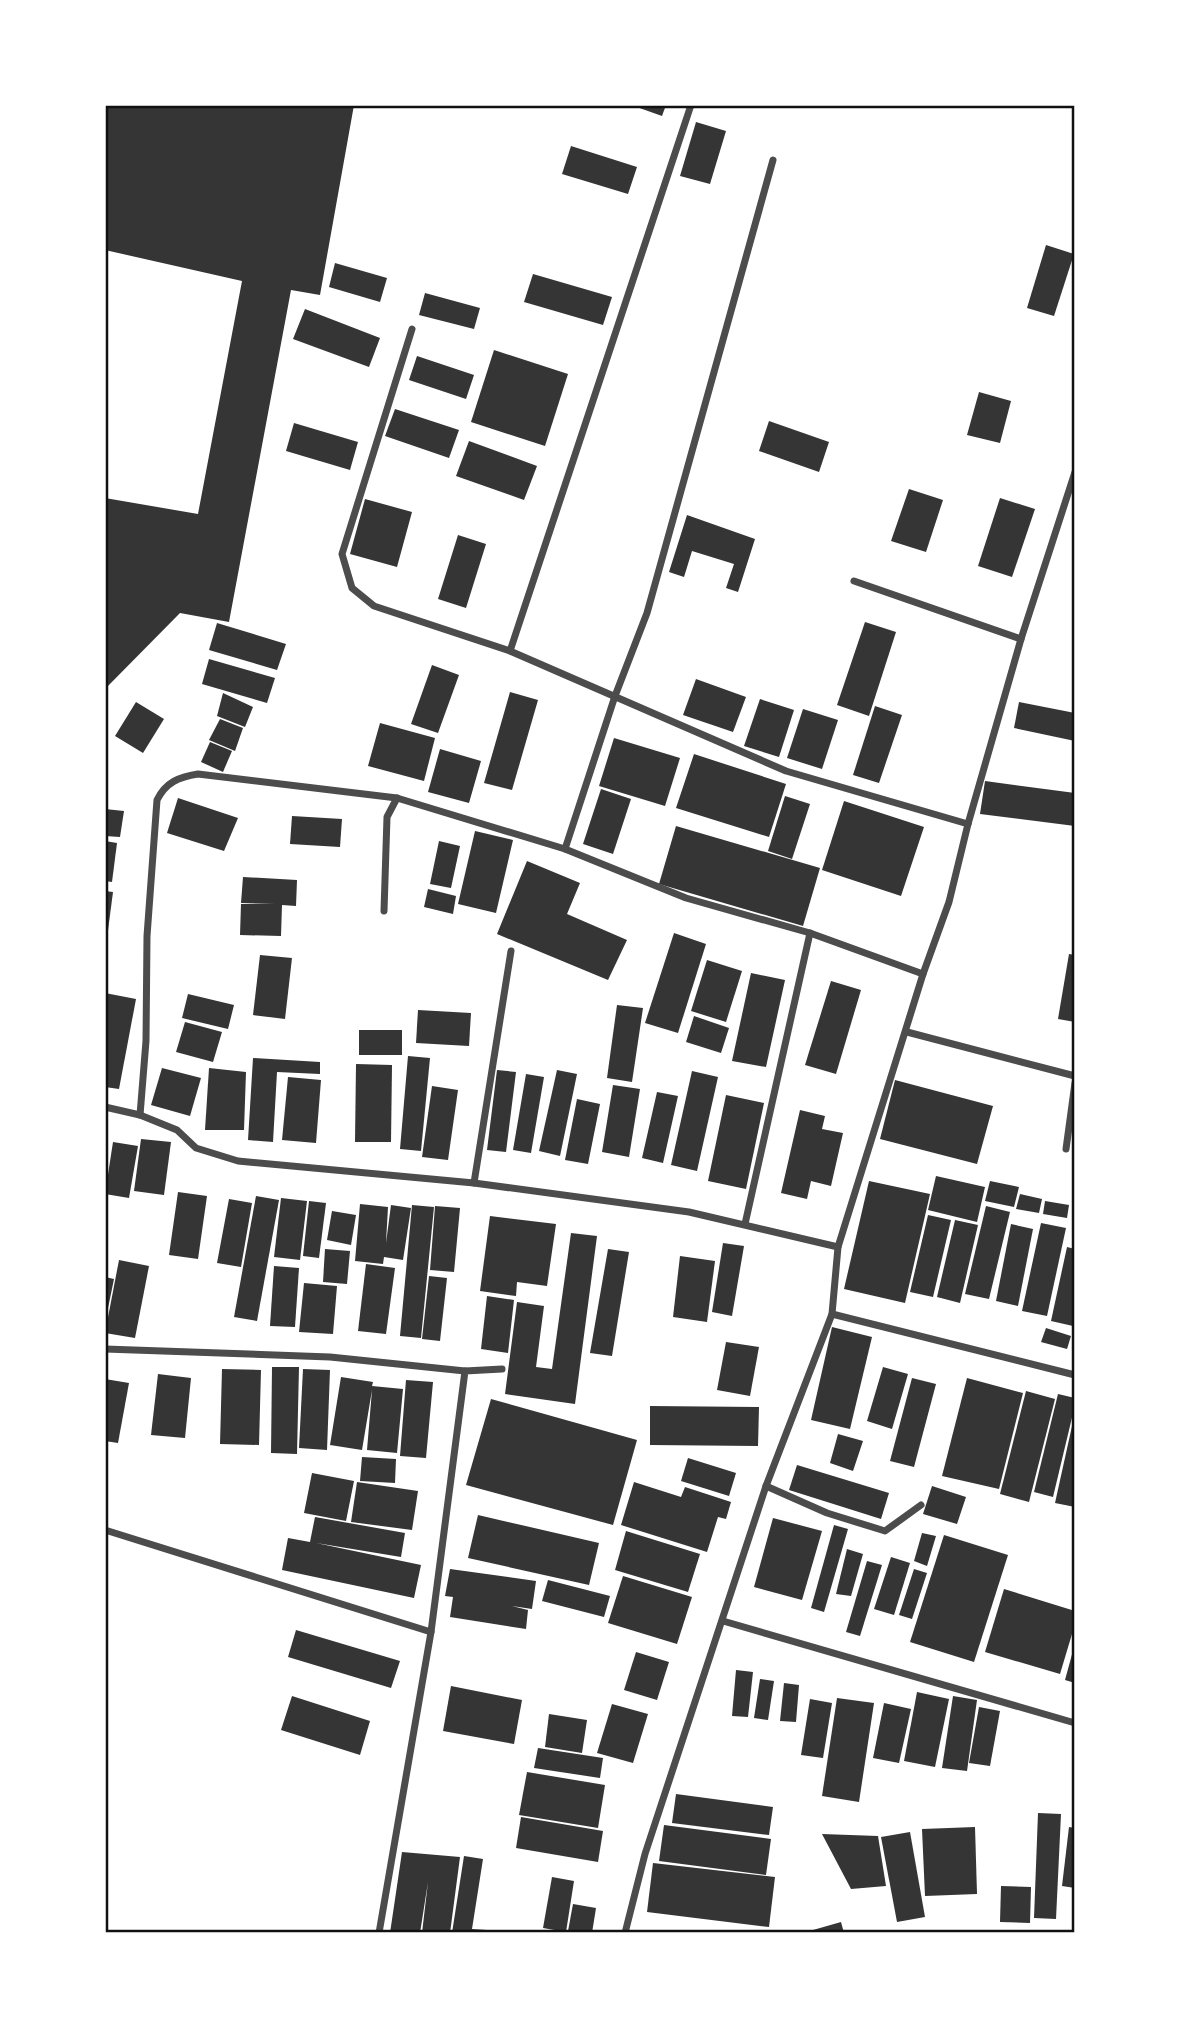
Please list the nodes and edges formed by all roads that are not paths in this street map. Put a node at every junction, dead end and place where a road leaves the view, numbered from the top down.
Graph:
1 (691, 105) edge
2 (773, 160) dead end
3 (412, 329) dead end
4 (1075, 472) edge
5 (854, 581) dead end
6 (1021, 639) junction
7 (510, 651) junction
8 (615, 696) junction
9 (397, 798) junction
10 (968, 824) junction
11 (565, 849) junction
12 (384, 911) dead end
13 (810, 933) junction
14 (511, 951) dead end
15 (923, 974) junction
16 (907, 1032) junction
17 (1075, 1076) edge
18 (1075, 1083) edge
19 (105, 1107) edge
20 (140, 1115) junction
21 (1066, 1149) dead end
22 (474, 1183) junction
23 (745, 1224) junction
24 (838, 1247) junction
25 (832, 1314) junction
26 (105, 1349) edge
27 (502, 1369) dead end
28 (465, 1371) junction
29 (1075, 1375) edge
30 (766, 1486) junction
31 (921, 1505) dead end
32 (105, 1530) edge
33 (723, 1621) junction
34 (431, 1632) junction
35 (1075, 1723) edge
36 (379, 1933) edge
37 (625, 1933) edge

1 - 7 street
2 - 8 street
3 - 7 street
4 - 6 street
5 - 6 street
6 - 10 street
7 - 8 street
8 - 10 street
8 - 11 street
9 - 11 street
9 - 12 street
9 - 20 street
10 - 15 street
11 - 13 street
13 - 15 street
13 - 23 street
14 - 22 street
15 - 16 street
16 - 17 street
16 - 24 street
18 - 21 street
19 - 20 street
20 - 22 street
22 - 23 street
23 - 24 street
24 - 25 street
25 - 29 street
25 - 30 street
26 - 28 street
27 - 28 street
28 - 34 street
30 - 31 street
30 - 33 street
32 - 34 street
33 - 35 street
33 - 37 street
34 - 36 street

